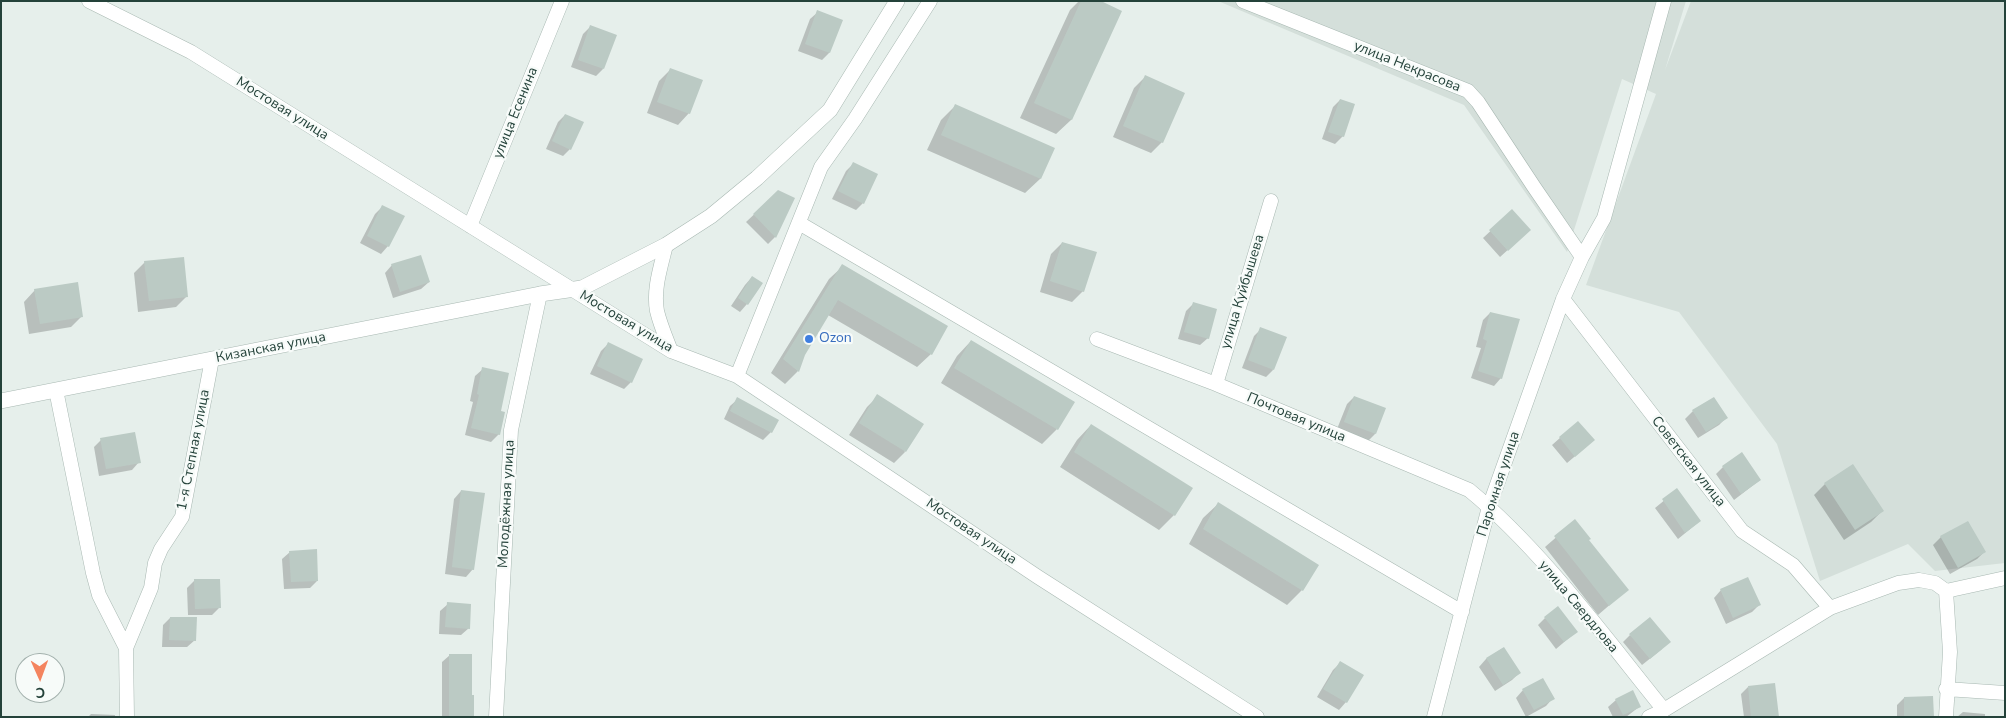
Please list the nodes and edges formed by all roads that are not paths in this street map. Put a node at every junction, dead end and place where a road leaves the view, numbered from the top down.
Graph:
1 (89, 1) edge
2 (562, 1) edge
3 (898, 1) edge
4 (930, 1) edge
5 (1243, 1) edge
6 (1664, 1) edge
7 (1271, 200) dead end
8 (800, 223) junction
9 (470, 226) junction
10 (666, 245) junction
11 (1582, 257) junction
12 (572, 290) junction
13 (540, 294) junction
14 (1563, 299) junction
15 (1097, 339) dead end
16 (671, 352) junction
17 (212, 360) junction
18 (737, 376) junction
19 (1216, 384) junction
20 (56, 390) junction
21 (1, 401) edge
22 (1489, 507) junction
23 (2005, 578) edge
24 (1946, 591) junction
25 (1830, 608) junction
26 (1462, 612) junction
27 (126, 648) junction
28 (1946, 689) junction
29 (2005, 693) edge
30 (1664, 710) junction
31 (127, 717) edge
32 (496, 717) edge
33 (1257, 717) edge
34 (1434, 717) edge
35 (1648, 717) edge
36 (1946, 717) edge

1 - 9 street, Мостовая улица
2 - 9 street, улица Есенина
3 - 10 street, Кизанская улица
4 - 8 street
5 - 11 street, улица Некрасова
6 - 11 street, Паромная улица
7 - 19 street, улица Куйбышева
8 - 18 street
8 - 26 street
9 - 12 street, Мостовая улица
10 - 12 street, Кизанская улица
10 - 16 street
11 - 14 street, Паромная улица
12 - 13 street, Кизанская улица
12 - 16 street, Мостовая улица
13 - 17 street, Кизанская улица
13 - 32 street, Молодёжная улица
14 - 22 street, Паромная улица
14 - 25 street, Советская улица
15 - 19 street, Почтовая улица
16 - 18 street, Мостовая улица
17 - 20 street, Кизанская улица
17 - 27 street, 1-я Степная улица
18 - 33 street, Мостовая улица
19 - 22 street, Почтовая улица
20 - 21 street, Кизанская улица
20 - 27 street, 1-я Степная улица
22 - 26 street, Паромная улица
22 - 30 street, улица Свердлова
23 - 24 street
24 - 25 street
24 - 28 street
25 - 30 street
26 - 34 street, Паромная улица
27 - 31 street, 1-я Степная улица
28 - 29 street
28 - 36 street
30 - 35 street

